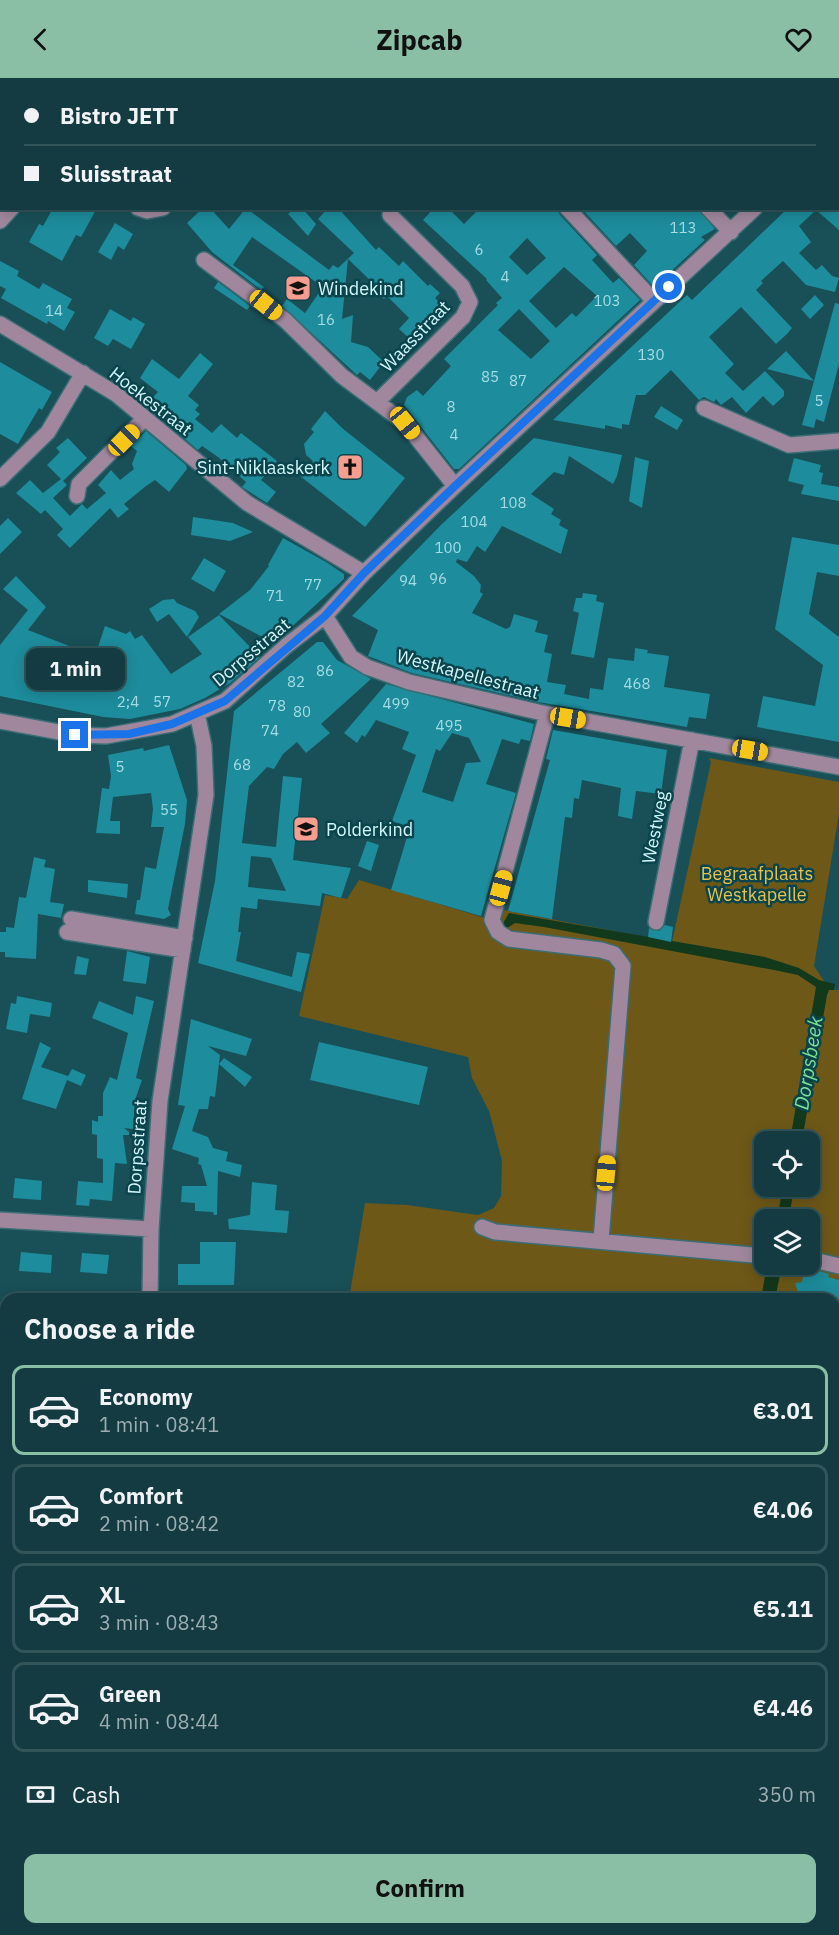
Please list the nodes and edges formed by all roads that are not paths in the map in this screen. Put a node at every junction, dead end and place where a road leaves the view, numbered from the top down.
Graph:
1 (569, 210) edge
2 (710, 210) edge
3 (753, 210) edge
4 (390, 215) dead end
5 (731, 232) junction
6 (204, 260) dead end
7 (654, 301) junction
8 (0, 324) edge
9 (83, 373) junction
10 (377, 402) junction
11 (704, 408) dead end
12 (145, 418) junction
13 (835, 440) edge
14 (0, 479) edge
15 (455, 486) junction
16 (77, 496) dead end
17 (364, 573) junction
18 (325, 616) junction
19 (197, 713) junction
20 (547, 714) junction
21 (0, 721) edge
22 (692, 740) junction
23 (839, 767) edge
24 (656, 922) dead end
25 (69, 925) dead end
26 (184, 944) junction
27 (0, 1220) edge
28 (482, 1227) dead end
29 (151, 1229) junction
30 (601, 1240) junction
31 (754, 1255) edge
32 (820, 1261) edge
33 (839, 1266) edge
34 (150, 1293) edge

1 - 7 street
2 - 5 street
3 - 5 street, Dorpsstraat
4 - 10 street, Waasstraat
5 - 7 street, Dorpsstraat
6 - 10 street
7 - 15 street, Dorpsstraat
8 - 9 street, Hoekestraat
9 - 12 street, Hoekestraat
9 - 14 street
10 - 15 street
11 - 13 street
12 - 16 street
12 - 17 street, Hoekestraat
15 - 17 street, Dorpsstraat
17 - 18 street, Dorpsstraat
18 - 19 street, Dorpsstraat
18 - 20 street, Westkapellestraat
19 - 21 street
19 - 26 street, Dorpsstraat
20 - 22 street, Westkapellestraat
20 - 30 street
22 - 23 street, Westkapellestraat
22 - 24 street, Westweg
25 - 26 street
26 - 29 street, Dorpsstraat
27 - 29 street
28 - 30 street
29 - 34 street, Dorpsstraat
30 - 31 street
32 - 33 street

